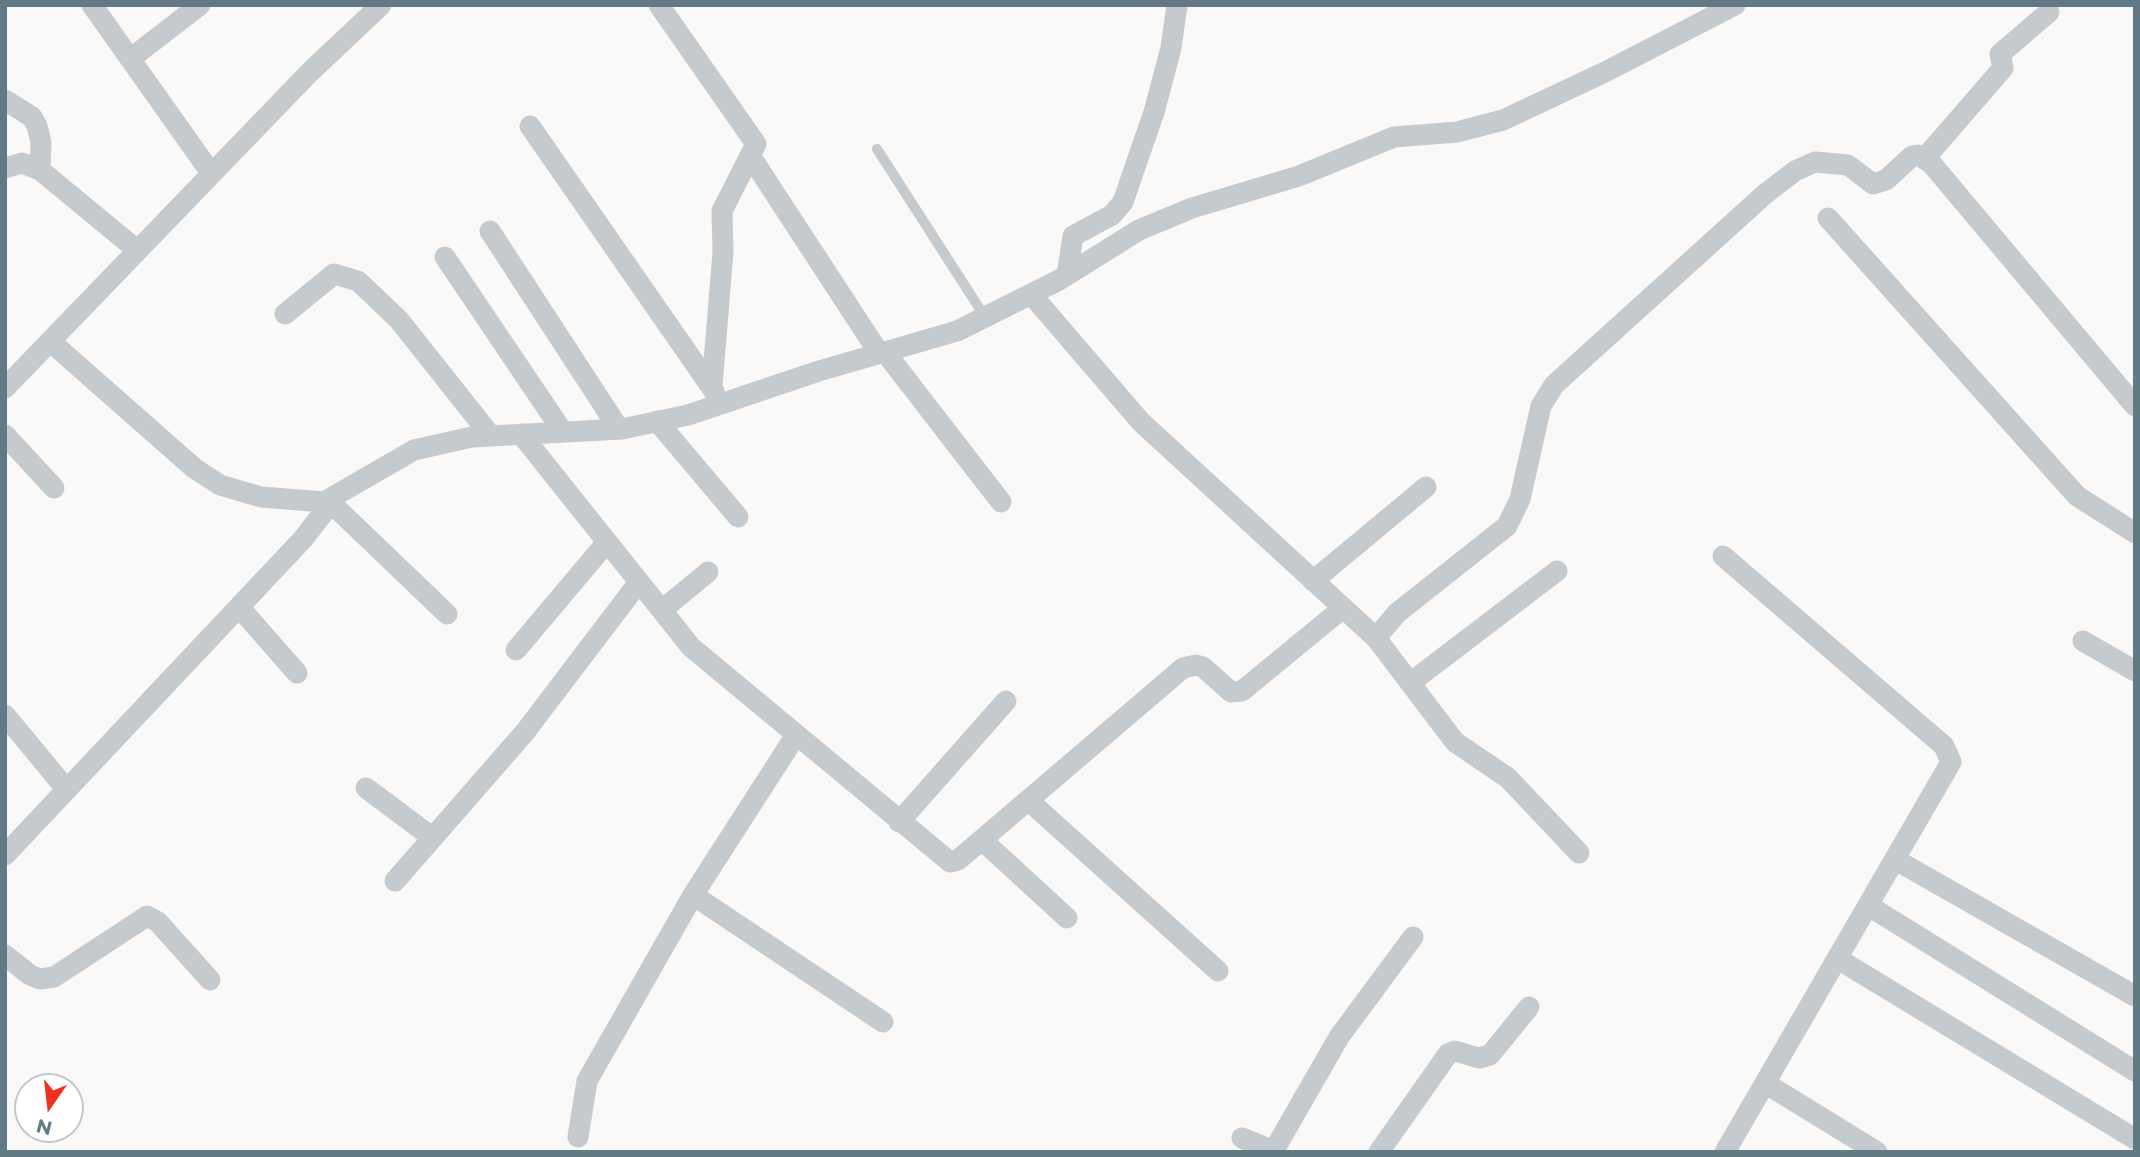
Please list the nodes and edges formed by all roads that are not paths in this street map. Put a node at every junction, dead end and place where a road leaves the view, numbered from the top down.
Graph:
1 (92, 5) edge
2 (200, 5) edge
3 (382, 5) edge
4 (1177, 5) edge
5 (1735, 5) edge
6 (667, 8) edge
7 (2049, 12) dead end
8 (130, 59) junction
9 (5, 100) edge
10 (530, 126) dead end
11 (877, 149) dead end
12 (751, 157) junction
13 (1925, 158) junction
14 (5, 168) edge
15 (40, 170) junction
16 (211, 173) junction
17 (1828, 218) dead end
18 (490, 231) dead end
19 (137, 250) junction
20 (445, 257) dead end
21 (1067, 275) junction
22 (1031, 294) junction
23 (285, 314) dead end
24 (985, 317) junction
25 (51, 342) junction
26 (882, 352) junction
27 (10, 374) edge
28 (716, 395) junction
29 (2135, 406) edge
30 (657, 421) junction
31 (619, 429) junction
32 (563, 432) junction
33 (521, 434) junction
34 (5, 435) edge
35 (491, 436) junction
36 (1426, 487) dead end
37 (54, 488) dead end
38 (334, 499) junction
39 (1001, 502) dead end
40 (738, 517) dead end
41 (2135, 533) edge
42 (607, 542) junction
43 (1723, 556) dead end
44 (1557, 570) dead end
45 (708, 572) dead end
46 (1313, 581) junction
47 (639, 582) junction
48 (239, 607) junction
49 (1343, 608) junction
50 (662, 610) junction
51 (447, 614) dead end
52 (1376, 638) junction
53 (2082, 641) dead end
54 (516, 650) dead end
55 (2135, 671) edge
56 (297, 673) dead end
57 (1410, 683) junction
58 (1006, 701) dead end
59 (5, 715) edge
60 (796, 735) junction
61 (366, 788) dead end
62 (67, 790) junction
63 (1028, 800) junction
64 (899, 821) junction
65 (433, 838) junction
66 (982, 840) junction
67 (1579, 853) dead end
68 (5, 855) edge
69 (1896, 860) junction
70 (395, 880) dead end
71 (693, 895) junction
72 (1869, 906) junction
73 (1067, 918) dead end
74 (1413, 937) dead end
75 (5, 955) edge
76 (1838, 959) junction
77 (1218, 971) dead end
78 (209, 980) dead end
79 (2135, 996) edge
80 (1529, 1007) dead end
81 (883, 1022) dead end
82 (2135, 1071) edge
83 (1765, 1083) junction
84 (578, 1137) dead end
85 (1242, 1138) dead end
86 (2135, 1139) edge
87 (1274, 1151) edge
88 (1379, 1152) edge
89 (1725, 1152) edge
90 (1877, 1152) edge

1 - 8 street
2 - 8 street
3 - 16 street
4 - 21 street
5 - 21 street
6 - 12 street
7 - 13 street
8 - 16 street
9 - 15 street
10 - 28 street
11 - 24 lane
12 - 26 street
12 - 28 street
13 - 29 street
13 - 52 street
14 - 15 street
15 - 19 street
16 - 19 street
17 - 41 street
18 - 31 street
19 - 25 street
20 - 32 street
21 - 22 street
22 - 24 street
22 - 46 street
23 - 35 street
24 - 26 street
25 - 27 street
25 - 38 street
26 - 28 street
26 - 39 street
28 - 30 street
30 - 31 street
30 - 40 street
31 - 32 street
32 - 33 street
33 - 35 street
33 - 42 street
34 - 37 street
35 - 38 street
36 - 46 street
38 - 48 street
38 - 51 street
42 - 47 street
42 - 54 street
43 - 69 street
44 - 57 street
45 - 50 street
46 - 49 street
47 - 50 street
47 - 65 street
48 - 56 street
48 - 62 street
49 - 52 street
49 - 63 street
50 - 60 street
52 - 57 street
53 - 55 street
57 - 67 street
58 - 64 street
59 - 62 street
60 - 64 street
60 - 71 street
61 - 65 street
62 - 68 street
63 - 66 street
63 - 77 street
64 - 66 street
65 - 70 street
66 - 73 street
69 - 72 street
69 - 79 street
71 - 81 street
71 - 84 street
72 - 76 street
72 - 82 street
74 - 87 street
75 - 78 street
76 - 83 street
76 - 86 street
80 - 88 street
83 - 89 street
83 - 90 street
85 - 87 street

